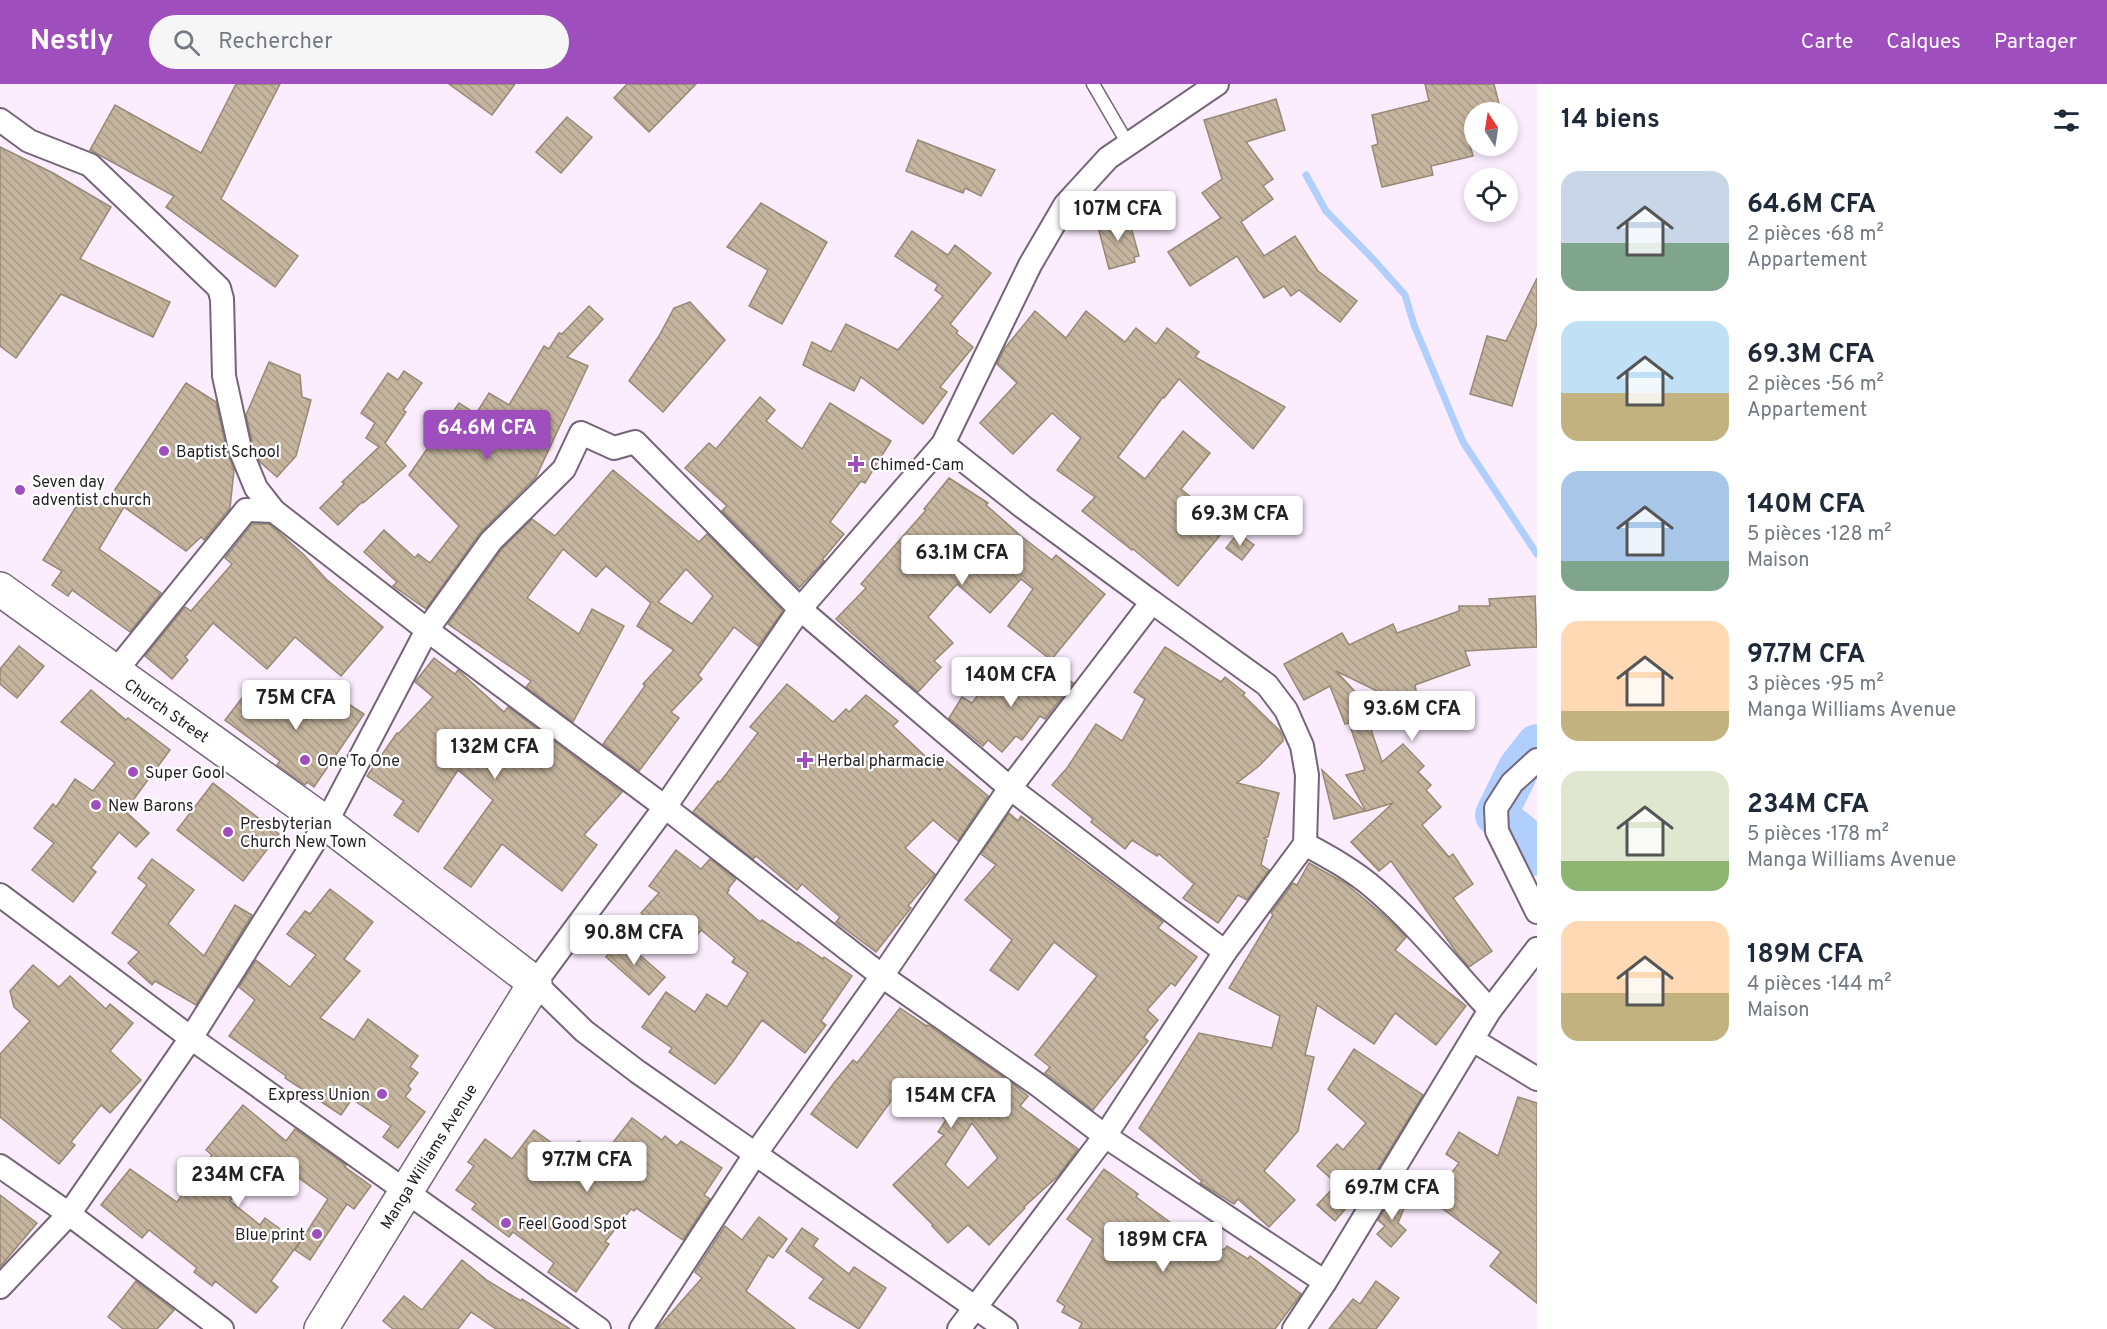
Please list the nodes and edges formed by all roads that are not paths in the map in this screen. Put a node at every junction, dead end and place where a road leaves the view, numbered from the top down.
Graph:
1 (1093, 84) edge
2 (1217, 84) edge
3 (0, 120) edge
4 (1128, 144) junction
5 (943, 444) junction
6 (274, 511) junction
7 (0, 589) edge
8 (1152, 602) junction
9 (800, 609) junction
10 (427, 630) junction
11 (114, 673) junction
12 (1537, 760) edge
13 (1010, 788) junction
14 (664, 807) junction
15 (326, 823) junction
16 (1305, 844) junction
17 (2, 899) edge
18 (1537, 912) edge
19 (1537, 949) edge
20 (1225, 952) junction
21 (882, 976) junction
22 (535, 983) junction
23 (1490, 1010) junction
24 (191, 1038) junction
25 (1473, 1040) junction
26 (1537, 1079) edge
27 (1105, 1136) junction
28 (756, 1153) junction
29 (0, 1166) edge
30 (406, 1192) junction
31 (69, 1214) junction
32 (1325, 1282) junction
33 (0, 1287) edge
34 (975, 1306) junction
35 (222, 1329) edge
36 (321, 1329) edge
37 (599, 1329) edge
38 (641, 1329) edge
39 (958, 1329) edge
40 (1006, 1329) edge
41 (1294, 1329) edge

1 - 4 lane
2 - 4 street
3 - 6 street
4 - 5 street
5 - 8 street
5 - 9 street
6 - 10 street
6 - 11 street
7 - 11 main road, Church Street
8 - 13 street
8 - 16 street
9 - 10 street
9 - 13 street
9 - 14 street
10 - 14 street
10 - 15 street
11 - 15 main road, Church Street
12 - 18 street
13 - 20 street
13 - 21 street
14 - 21 street
14 - 22 street
15 - 22 main road, Church Street
15 - 24 street
16 - 20 street
16 - 23 street
17 - 24 street
19 - 23 street
20 - 27 street
21 - 27 street
21 - 28 street
22 - 28 street
22 - 30 main road, Manga Williams Avenue
23 - 25 street
24 - 30 street
24 - 31 street
25 - 26 street
25 - 32 street
27 - 32 street
27 - 34 street
28 - 34 street
28 - 38 street
29 - 31 street
30 - 36 main road, Manga Williams Avenue
30 - 37 street
31 - 33 street
31 - 35 street
32 - 41 street
34 - 39 street
34 - 40 street

